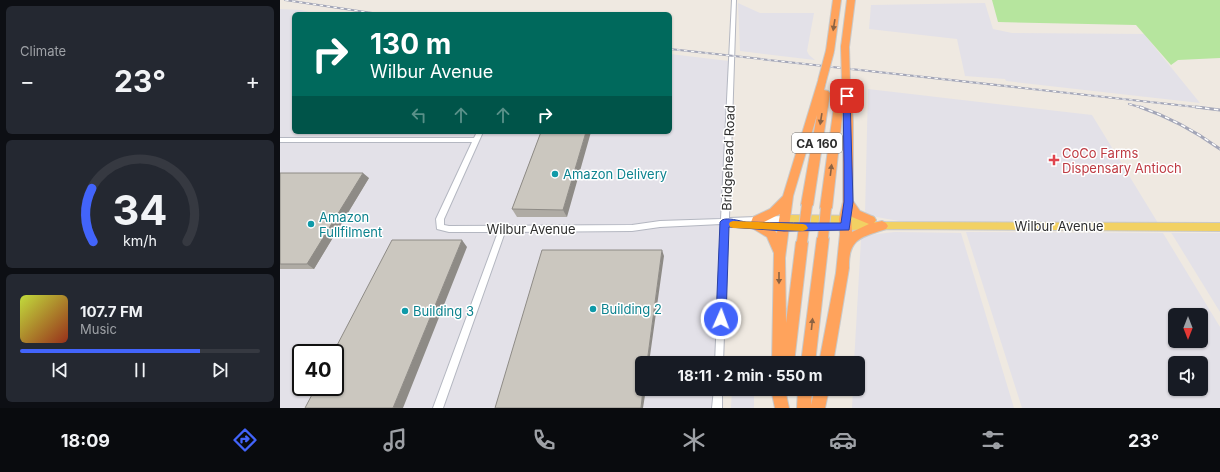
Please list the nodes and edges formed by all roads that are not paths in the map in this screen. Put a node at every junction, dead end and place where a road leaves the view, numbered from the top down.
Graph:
1 (734, 0) edge
2 (837, 0) edge
3 (851, 0) edge
4 (824, 81) junction
5 (844, 82) junction
6 (479, 134) edge
7 (280, 140) edge
8 (476, 140) junction
9 (788, 196) junction
10 (848, 202) junction
11 (870, 220) junction
12 (725, 222) junction
13 (757, 222) junction
14 (784, 223) junction
15 (845, 223) junction
16 (898, 225) junction
17 (882, 226) junction
18 (1220, 227) edge
19 (502, 228) junction
20 (779, 258) junction
21 (842, 274) junction
22 (719, 356) edge
23 (779, 356) edge
24 (787, 356) edge
25 (809, 356) edge
26 (827, 356) edge
27 (718, 396) edge
28 (779, 396) edge
29 (783, 396) edge
30 (805, 396) edge
31 (821, 396) edge
32 (438, 408) edge
33 (717, 408) edge
34 (782, 408) edge
35 (804, 408) edge
36 (818, 408) edge

1 - 12 street, Bridgehead Road
2 -> 4 highway, bridge
3 - 5 highway, bridge
4 - 9 highway
4 -> 24 highway, CA 160, bridge
5 - 10 highway
25 -> 5 highway, CA 160, bridge
6 - 8 street, Wilbur Avenue
7 - 8 street
8 - 19 street, Wilbur Avenue
9 - 13 highway
9 - 14 highway
10 - 11 highway
10 - 15 highway
11 - 15 main road, Wilbur Avenue
11 - 16 main road, Wilbur Avenue
12 - 13 street, Wilbur Avenue
12 - 19 street, Wilbur Avenue
12 - 22 street, Bridgehead Road
13 - 14 street, Wilbur Avenue
13 - 20 highway
14 - 15 main road, Wilbur Avenue
14 - 20 highway
15 - 17 main road, Wilbur Avenue
15 - 21 highway
16 - 17 main road, Wilbur Avenue
16 - 18 main road, Wilbur Avenue
17 - 21 highway
19 - 32 street
20 -> 23 highway
21 - 26 highway
27 - 33 street
28 - 34 highway
29 - 34 highway
30 - 35 highway
31 - 36 highway

